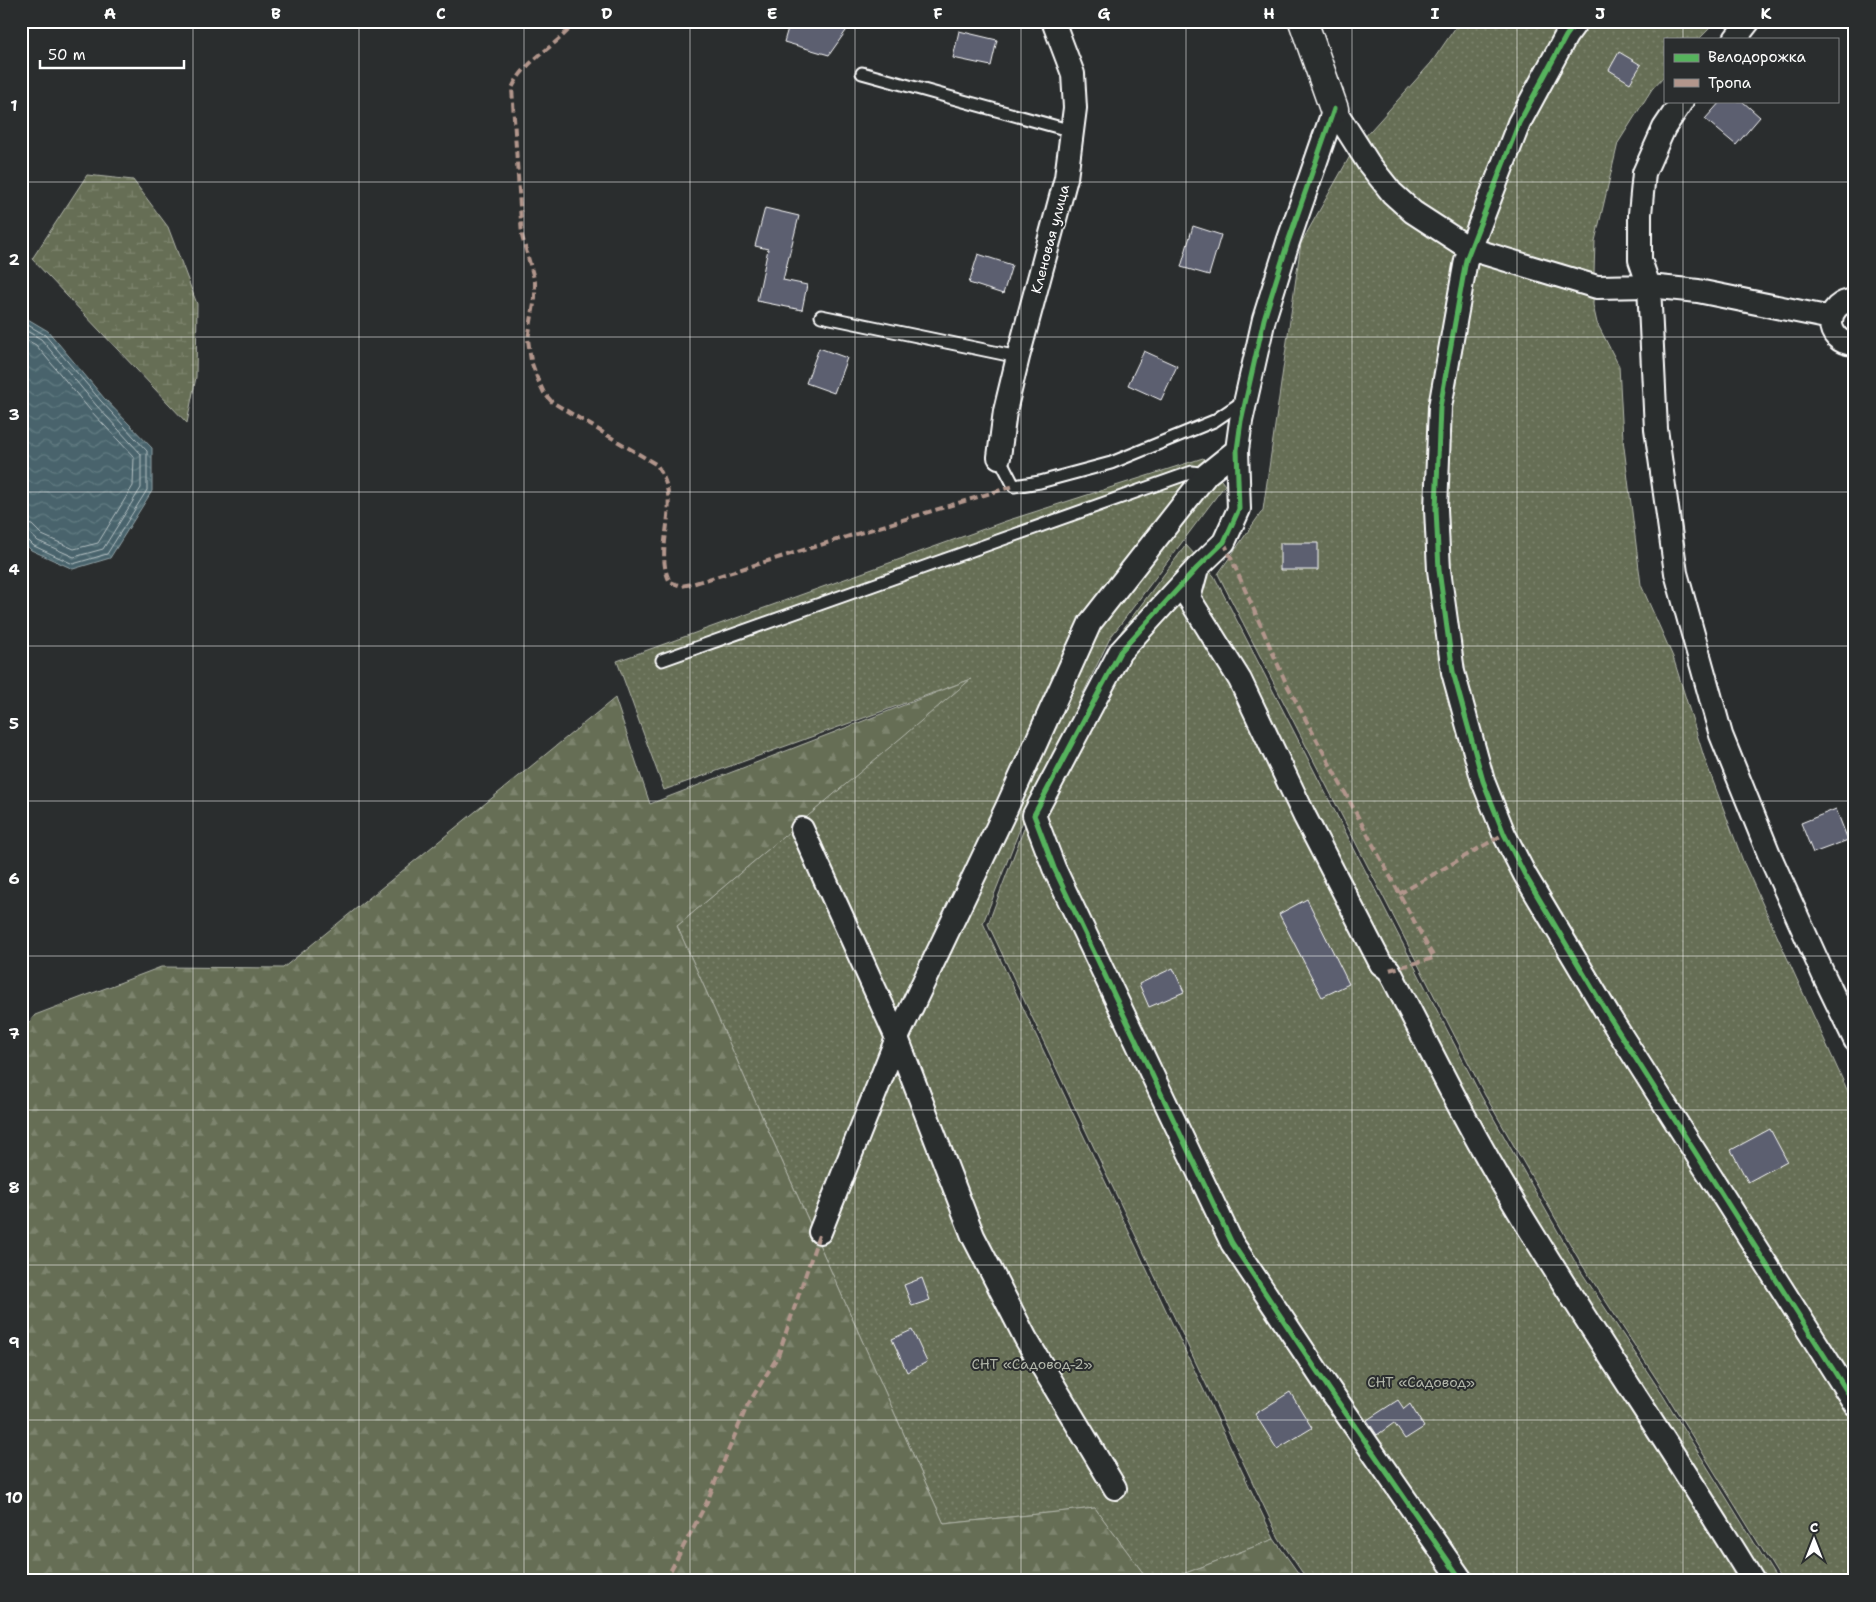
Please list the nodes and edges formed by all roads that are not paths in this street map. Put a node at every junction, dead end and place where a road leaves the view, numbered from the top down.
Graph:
1 (1053, 21) edge
2 (1303, 21) edge
3 (1577, 21) edge
4 (1749, 21) edge
5 (1736, 38) edge
6 (862, 73) dead end
7 (1681, 102) edge
8 (1334, 109) junction
9 (1072, 132) junction
10 (1470, 250) junction
11 (1649, 286) junction
12 (1855, 300) edge
13 (821, 316) dead end
14 (1831, 318) junction
15 (1855, 344) edge
16 (1018, 358) junction
17 (1246, 399) junction
18 (1237, 450) junction
19 (999, 457) joint
20 (1207, 474) junction
21 (1197, 568) junction
22 (662, 660) dead end
23 (802, 829) dead end
24 (898, 1038) junction
25 (1855, 1040) edge
26 (820, 1232) dead end
27 (1855, 1404) edge
28 (1115, 1488) dead end
29 (1462, 1581) edge
30 (1753, 1581) edge

1 - 9 street, Кленовая улица
2 - 8 street
3 - 10 street
4 - 5 street
6 - 9 lane
7 - 11 street
8 - 10 street
8 - 17 street
9 - 16 street, Кленовая улица
10 - 11 street
10 - 27 street
11 - 14 street
11 - 25 street
12 - 14 street
13 - 16 lane
14 - 15 street
16 - 19 street, Кленовая улица
17 - 18 street
17 - 19 lane
18 - 20 street
18 - 21 street
20 - 22 lane
20 - 24 street
21 - 29 street
21 - 30 street
23 - 24 street
24 - 26 street
24 - 28 street

